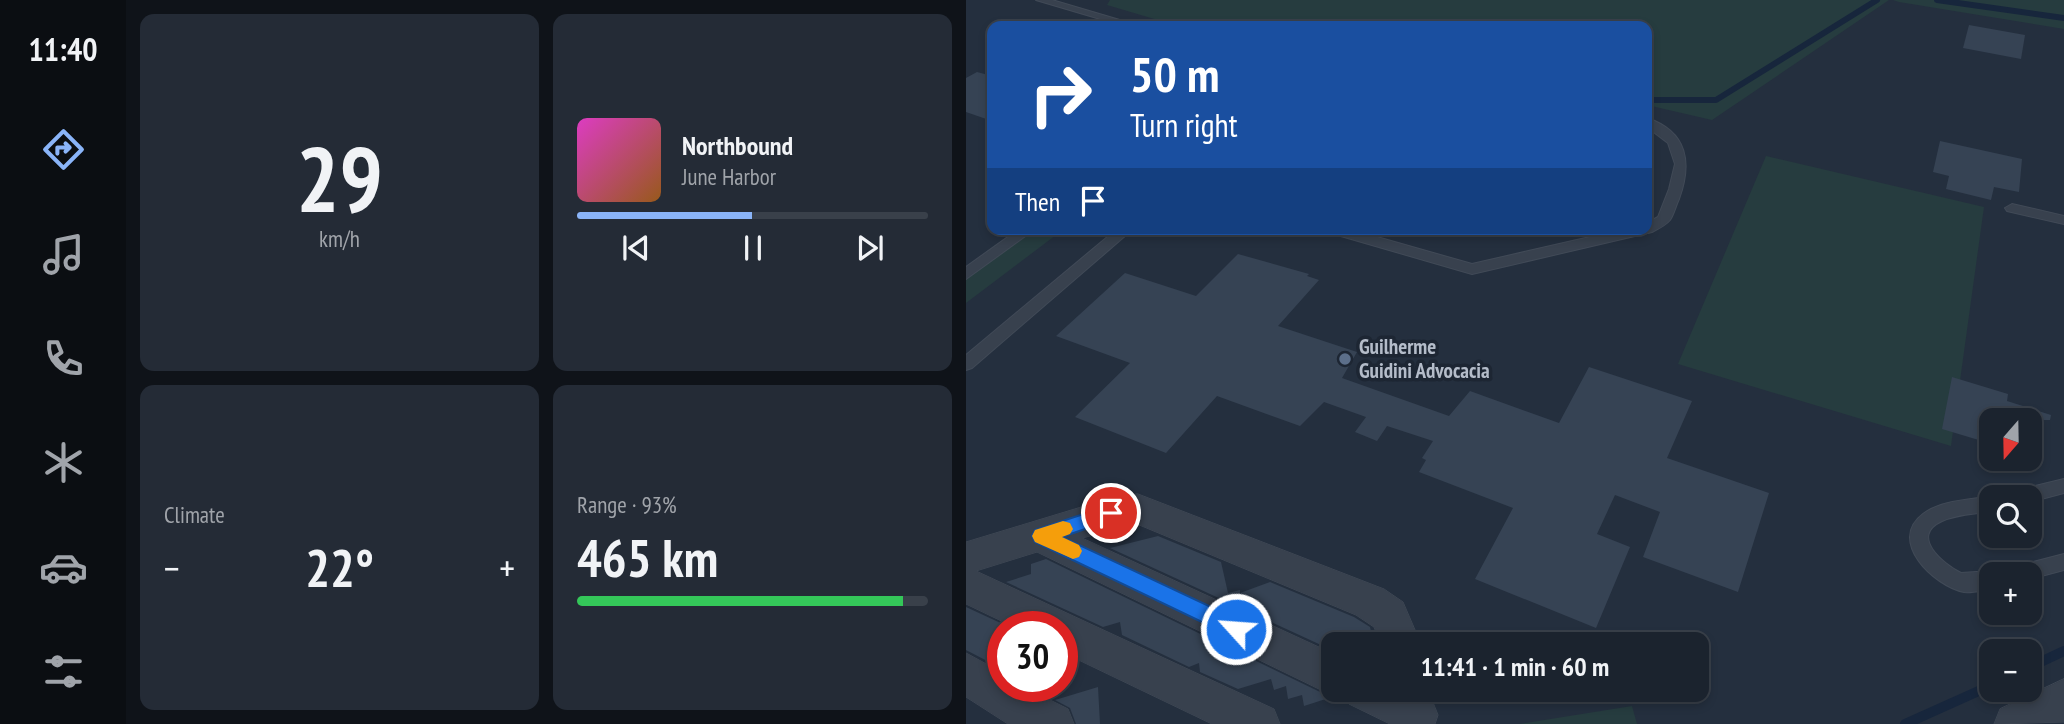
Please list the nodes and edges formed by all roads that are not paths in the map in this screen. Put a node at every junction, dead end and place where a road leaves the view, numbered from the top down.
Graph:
1 (1041, 0) edge
2 (1117, 21) edge
3 (1652, 125) edge
4 (2012, 208) dead end
5 (2064, 220) edge
6 (1652, 226) edge
7 (1020, 235) edge
8 (1119, 235) edge
9 (1353, 235) edge
10 (1620, 235) edge
11 (966, 274) edge
12 (966, 364) edge
13 (2062, 489) edge
14 (2042, 493) edge
15 (1979, 506) edge
16 (1041, 536) junction
17 (966, 558) edge
18 (2064, 562) edge
19 (2042, 568) edge
20 (1979, 581) edge
21 (966, 586) edge
22 (1020, 611) edge
23 (1396, 632) edge
24 (1078, 639) edge
25 (1321, 669) edge
26 (966, 673) edge
27 (2064, 700) edge
28 (1396, 702) edge
29 (1415, 709) edge
30 (1053, 724) edge
31 (1259, 724) edge
32 (2015, 724) edge

1 - 2 lane
3 - 6 lane
4 - 5 lane
7 - 11 lane
8 - 12 lane
9 - 10 lane
13 - 14 lane
15 - 20 lane
16 - 17 street
16 - 23 street
16 - 25 street
18 - 19 lane
21 - 22 street
24 - 31 street
26 - 30 street
27 - 32 street
28 - 29 street

